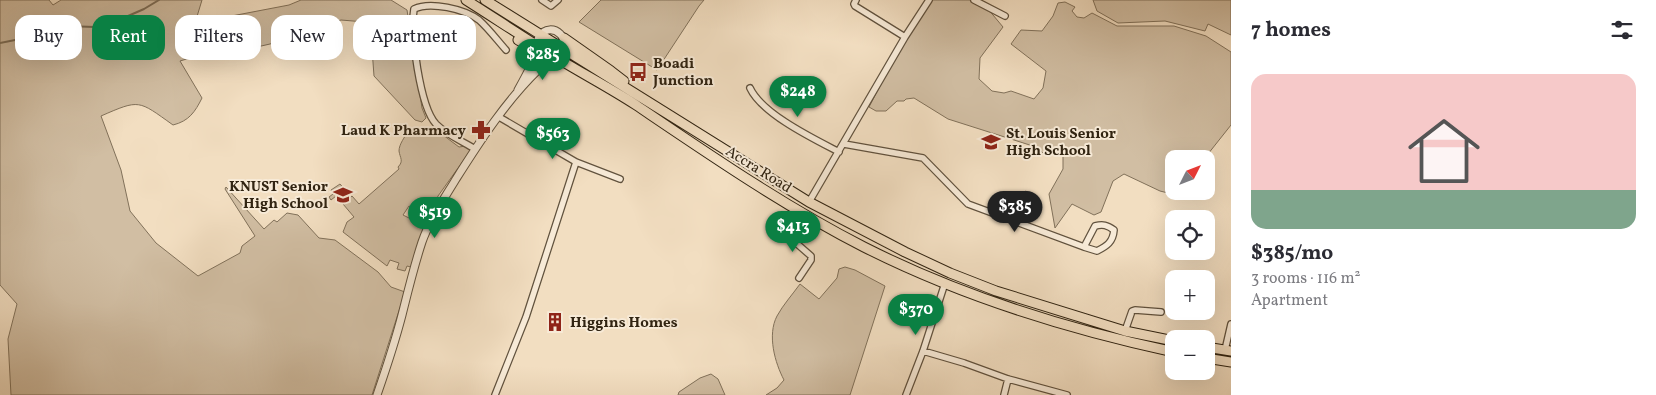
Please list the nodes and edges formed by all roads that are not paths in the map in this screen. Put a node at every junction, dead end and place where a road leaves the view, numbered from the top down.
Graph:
1 (466, 0) edge
2 (485, 0) edge
3 (542, 0) edge
4 (558, 0) edge
5 (856, 0) edge
6 (928, 0) edge
7 (974, 0) edge
8 (477, 7) junction
9 (1005, 16) dead end
10 (541, 35) junction
11 (905, 37) junction
12 (564, 38) junction
13 (537, 45) junction
14 (564, 49) junction
15 (506, 50) dead end
16 (534, 57) junction
17 (558, 58) junction
18 (750, 88) dead end
19 (518, 90) junction
20 (643, 98) junction
21 (499, 117) junction
22 (844, 144) junction
23 (475, 149) junction
24 (839, 152) junction
25 (576, 162) junction
26 (620, 179) dead end
27 (1026, 195) dead end
28 (808, 202) junction
29 (1018, 224) junction
30 (778, 228) dead end
31 (1084, 247) junction
32 (799, 278) dead end
33 (945, 283) junction
34 (1161, 312) dead end
35 (1231, 327) edge
36 (1125, 331) junction
37 (1165, 339) edge
38 (1215, 348) edge
39 (1165, 350) edge
40 (1228, 350) edge
41 (922, 352) junction
42 (1215, 359) edge
43 (1231, 362) edge
44 (1008, 379) junction
45 (377, 395) edge
46 (495, 395) edge
47 (906, 395) edge
48 (1004, 395) edge
49 (1067, 395) edge

1 - 8 highway, Accra Road
2 - 10 highway, Accra Road
3 - 4 street
5 - 11 street
6 - 11 street
7 - 9 street
8 - 13 highway, Accra Road
8 - 16 highway
10 - 12 street
10 - 13 street
10 - 14 highway, Accra Road
11 - 22 street
12 - 14 street
12 - 20 highway
13 - 16 street
13 - 17 highway, Accra Road
14 - 17 street
14 - 20 highway, Accra Road
15 - 23 street
16 - 19 street
17 - 19 street
17 - 33 highway, Accra Road
18 - 24 street
19 - 21 street
20 - 28 highway, Accra Road
21 - 23 street
21 - 25 street
22 - 24 street
22 - 29 street
23 - 45 street
24 - 28 street
25 - 26 street
25 - 46 street
27 - 29 street
28 - 36 highway, Accra Road
29 - 31 street
30 - 32 street
31 - 31 street
33 - 39 highway, Accra Road
33 - 41 street
34 - 36 street
35 - 40 street
36 - 37 highway, Accra Road
38 - 40 highway
41 - 44 street
41 - 47 street
42 - 43 highway
44 - 48 street
44 - 49 street

